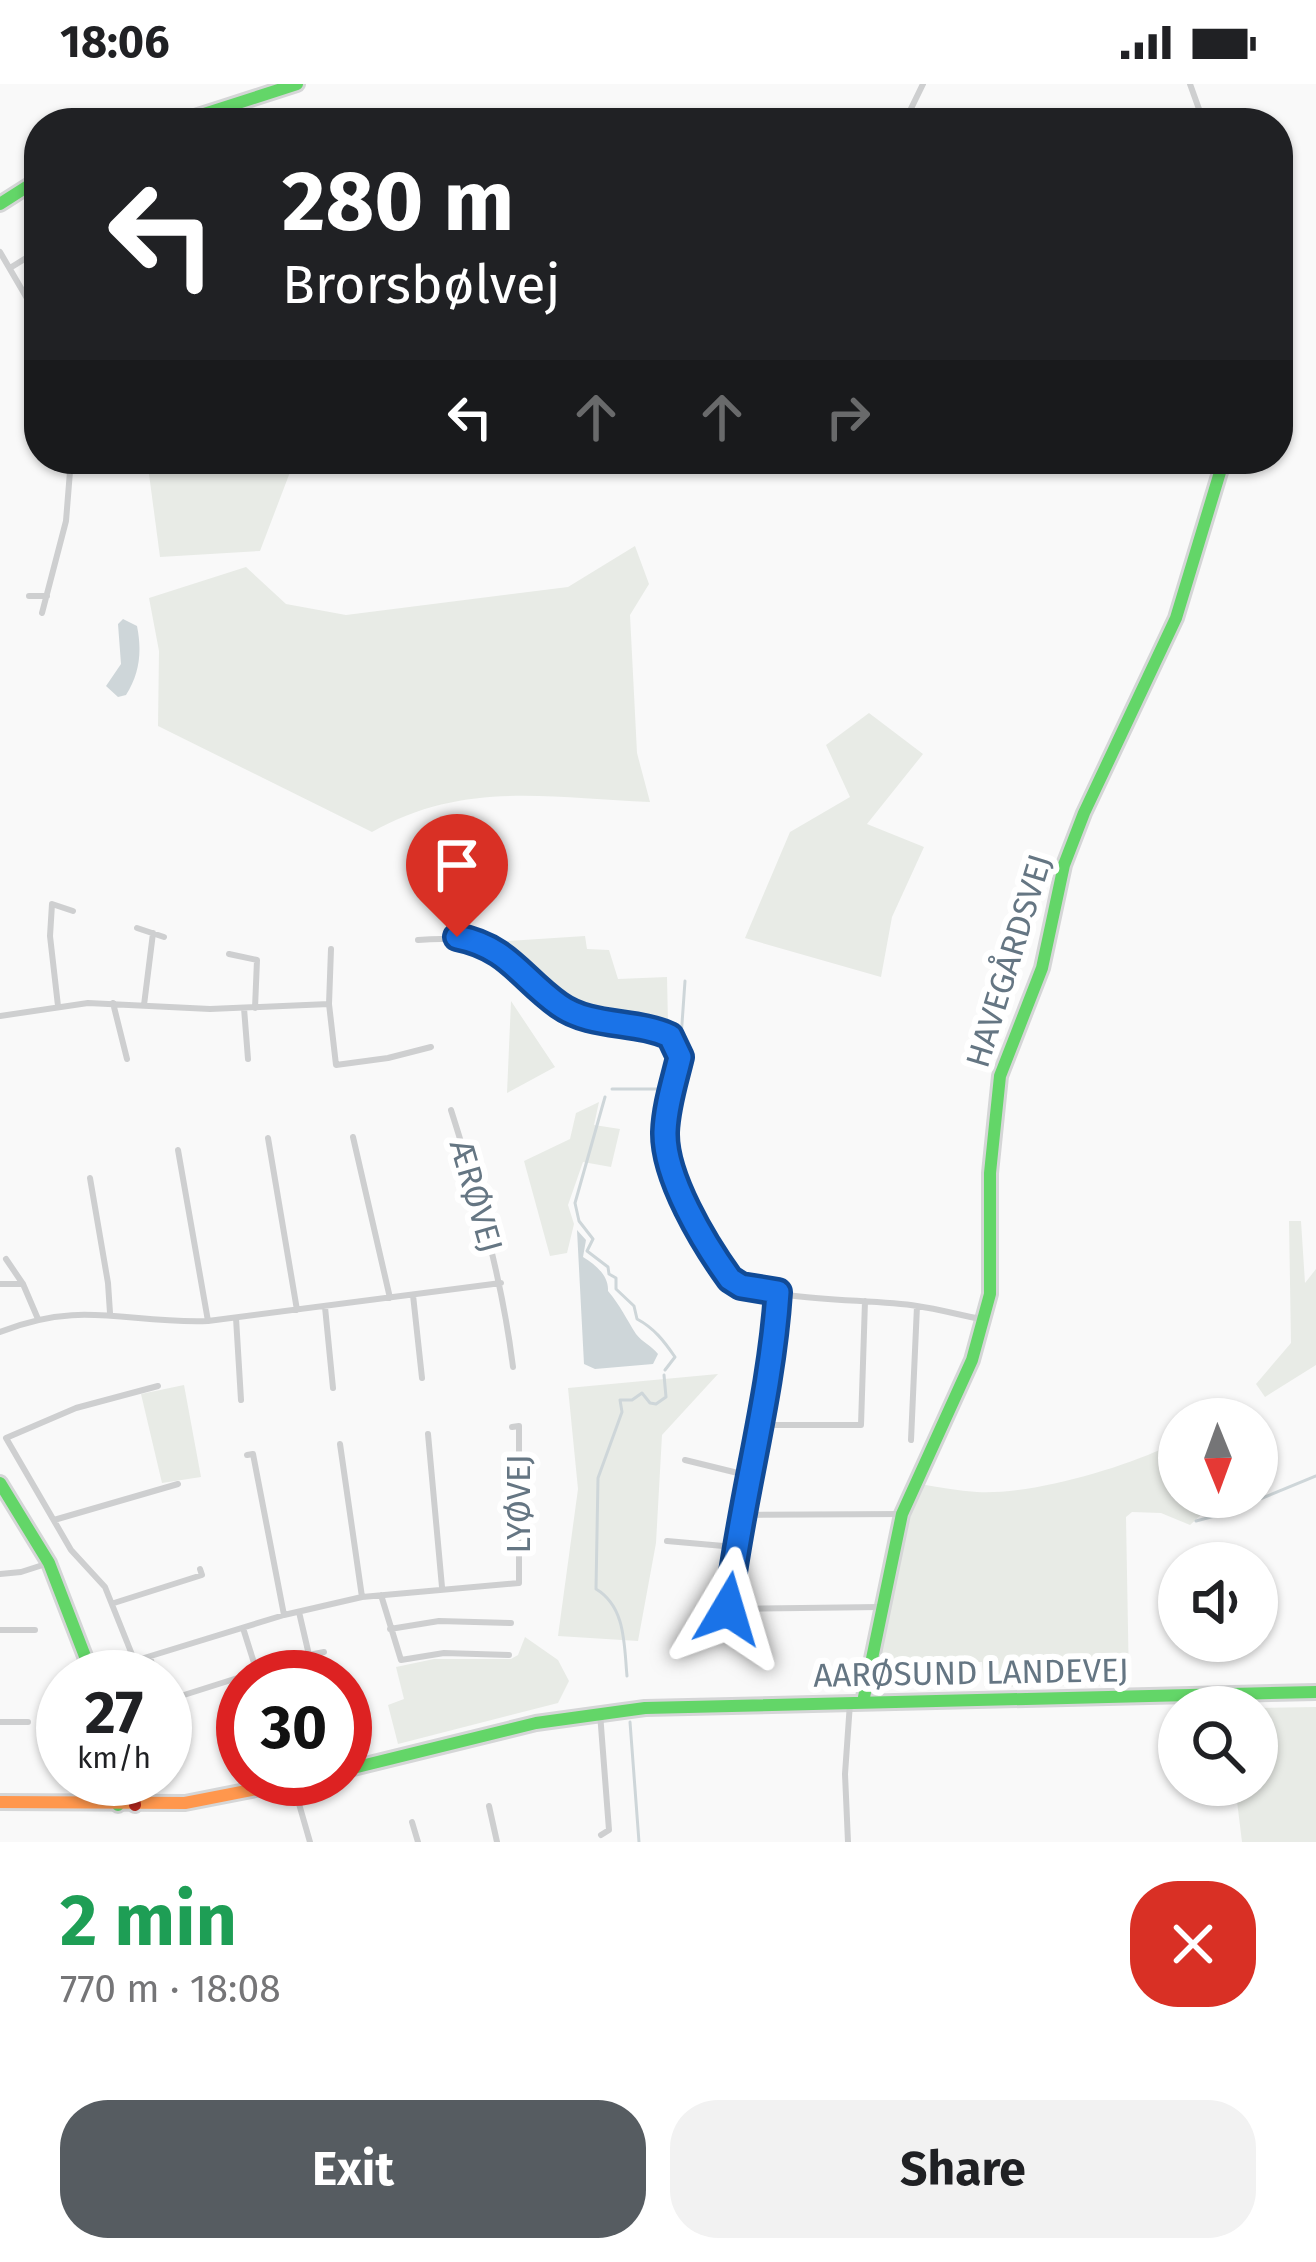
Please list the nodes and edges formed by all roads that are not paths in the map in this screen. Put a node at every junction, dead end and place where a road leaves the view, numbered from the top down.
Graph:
1 (297, 84) edge
2 (223, 108) edge
3 (0, 252) edge
4 (24, 259) edge
5 (10, 268) junction
6 (24, 293) edge
7 (69, 474) edge
8 (1219, 474) edge
9 (28, 596) dead end
10 (47, 596) junction
11 (42, 613) dead end
12 (73, 910) dead end
13 (137, 928) dead end
14 (153, 933) junction
15 (164, 937) dead end
16 (418, 940) dead end
17 (331, 949) dead end
18 (229, 954) dead end
19 (113, 1003) junction
20 (329, 1004) junction
21 (144, 1005) junction
22 (58, 1006) junction
23 (255, 1008) junction
24 (244, 1009) junction
25 (0, 1016) edge
26 (431, 1047) dead end
27 (127, 1059) dead end
28 (248, 1059) dead end
29 (451, 1109) dead end
30 (353, 1137) dead end
31 (268, 1138) dead end
32 (178, 1150) dead end
33 (90, 1178) dead end
34 (6, 1258) dead end
35 (501, 1283) junction
36 (0, 1284) edge
37 (23, 1284) junction
38 (778, 1292) junction
39 (413, 1295) junction
40 (390, 1298) junction
41 (866, 1301) junction
42 (917, 1306) junction
43 (326, 1307) junction
44 (297, 1310) junction
45 (110, 1313) junction
46 (236, 1318) junction
47 (38, 1319) junction
48 (985, 1320) junction
49 (208, 1321) junction
50 (0, 1332) edge
51 (513, 1367) dead end
52 (422, 1378) dead end
53 (158, 1386) dead end
54 (333, 1388) dead end
55 (241, 1400) dead end
56 (762, 1425) junction
57 (512, 1426) dead end
58 (428, 1434) dead end
59 (911, 1440) dead end
60 (340, 1444) dead end
61 (247, 1456) dead end
62 (685, 1460) dead end
63 (747, 1475) junction
64 (0, 1483) edge
65 (178, 1484) dead end
66 (902, 1514) junction
67 (740, 1515) junction
68 (54, 1520) junction
69 (667, 1541) dead end
70 (735, 1547) junction
71 (49, 1563) junction
72 (200, 1569) dead end
73 (0, 1574) edge
74 (442, 1587) junction
75 (381, 1594) junction
76 (362, 1597) junction
77 (114, 1604) junction
78 (880, 1607) junction
79 (299, 1612) junction
80 (284, 1616) junction
81 (511, 1623) dead end
82 (243, 1628) junction
83 (390, 1629) junction
84 (0, 1630) edge
85 (35, 1630) dead end
86 (83, 1650) edge
87 (131, 1650) edge
88 (172, 1650) edge
89 (308, 1650) edge
90 (508, 1655) dead end
91 (192, 1692) edge
92 (1316, 1692) edge
93 (856, 1702) junction
94 (600, 1713) junction
95 (0, 1722) edge
96 (28, 1722) dead end
97 (372, 1763) edge
98 (0, 1802) edge
99 (36, 1803) edge
100 (304, 1806) edge
101 (489, 1806) dead end
102 (412, 1822) dead end
103 (601, 1835) dead end
104 (309, 1840) edge
105 (298, 1842) edge
106 (418, 1842) edge
107 (497, 1842) edge
108 (848, 1842) edge

1 - 2 street
3 - 5 street
4 - 5 street
5 - 6 street
7 - 10 street
8 - 48 street, HAVEGÅRDSVEJ
9 - 10 street
10 - 11 street
12 - 22 street
13 - 14 street
14 - 15 street
14 - 21 street
16 - 38 street
17 - 20 street
18 - 23 street
19 - 21 street
19 - 22 street
19 - 27 street
20 - 23 street
20 - 26 street
21 - 24 street
22 - 25 street
23 - 24 street
24 - 28 street
29 - 35 street, ÆRØVEJ
30 - 40 street
31 - 44 street
32 - 49 street
33 - 45 street
34 - 37 street
35 - 39 street, ÆRØVEJ
35 - 51 street, ÆRØVEJ
36 - 37 street
37 - 47 street
38 - 41 street
38 - 56 street
39 - 40 street, ÆRØVEJ
39 - 52 street
40 - 43 street, ÆRØVEJ
41 - 42 street
41 - 56 street
42 - 48 street
42 - 59 street
43 - 44 street, ÆRØVEJ
43 - 54 street
44 - 46 street, ÆRØVEJ
45 - 47 street, ÆRØVEJ
45 - 49 street, ÆRØVEJ
46 - 49 street, ÆRØVEJ
46 - 55 street
47 - 50 street, ÆRØVEJ
48 - 66 street, HAVEGÅRDSVEJ
53 - 68 street
56 - 63 street
57 - 74 street, LYØVEJ
58 - 74 street
60 - 76 street
61 - 80 street
62 - 63 street
63 - 67 street
64 - 71 street
65 - 68 street
66 - 67 street
66 - 78 street, HAVEGÅRDSVEJ
67 - 70 street
68 - 77 street
69 - 70 street
70 - 78 street
71 - 73 street
71 - 86 street
72 - 77 street
74 - 75 street, LYØVEJ
75 - 76 street, LYØVEJ
75 - 83 street
76 - 79 street, LYØVEJ
77 - 87 street
78 - 93 street, HAVEGÅRDSVEJ
79 - 80 street, LYØVEJ
79 - 89 street
80 - 82 street, LYØVEJ
81 - 83 street
82 - 88 street, LYØVEJ
82 - 91 street
83 - 90 street
84 - 85 street
92 - 93 street, AARØSUND LANDEVEJ
93 - 94 street, AARØSUND LANDEVEJ
93 - 108 street
94 - 97 street, AARØSUND LANDEVEJ
94 - 103 street
95 - 96 street
98 - 99 street
100 - 104 street
101 - 107 street
102 - 106 street
104 - 105 street

